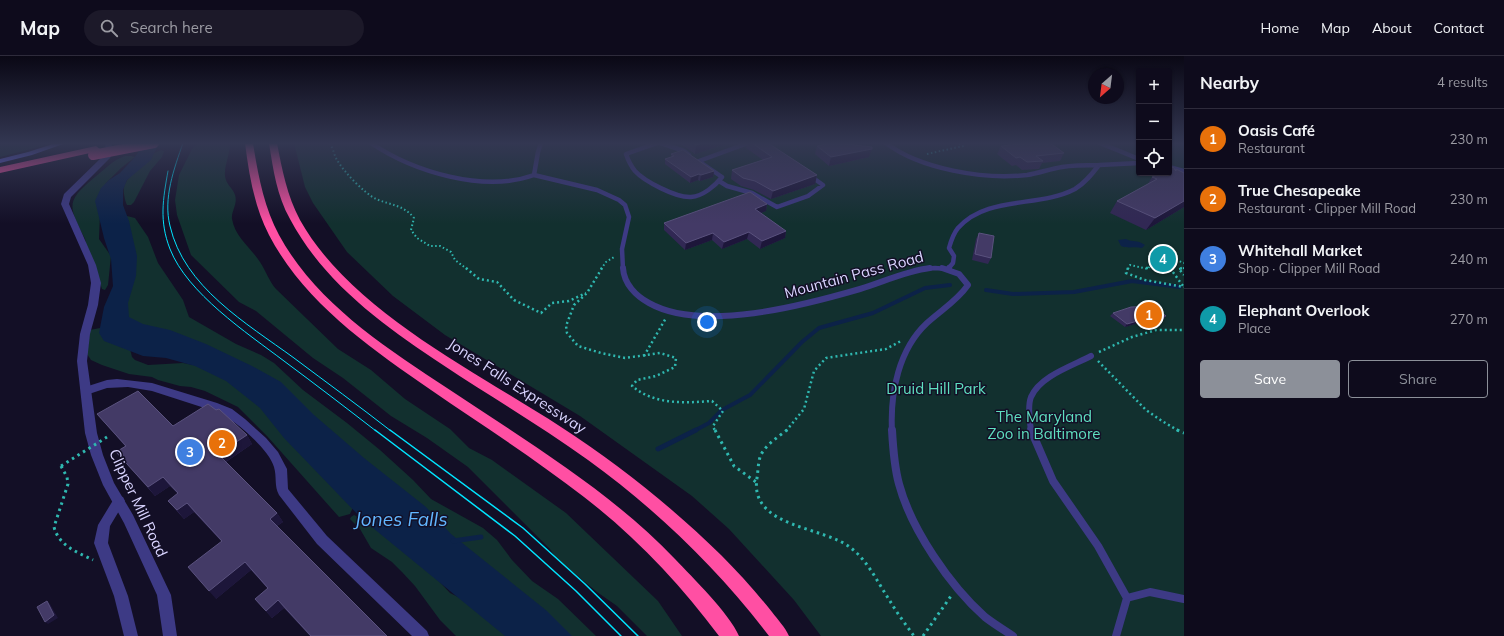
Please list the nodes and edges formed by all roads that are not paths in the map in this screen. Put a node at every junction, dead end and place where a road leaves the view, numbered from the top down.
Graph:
1 (20, 170) edge
2 (93, 170) edge
3 (253, 170) edge
4 (278, 170) edge
5 (429, 170) edge
6 (536, 170) edge
7 (635, 170) edge
8 (711, 170) edge
9 (957, 170) edge
10 (1048, 170) edge
11 (1095, 170) edge
12 (804, 171) edge
13 (0, 175) edge
14 (534, 175) junction
15 (719, 181) junction
16 (948, 270) junction
17 (1091, 356) road end
18 (86, 390) junction
19 (119, 501) junction
20 (1128, 598) junction
21 (1184, 599) edge
22 (131, 636) edge
23 (170, 636) edge
24 (422, 636) edge
25 (730, 636) edge
26 (780, 636) edge
27 (1013, 636) edge
28 (1116, 636) edge

1 - 13 highway
2 - 18 street, Clipper Mill Road
3 - 25 highway
4 - 26 highway, Jones Falls Expressway
5 - 14 lane
6 - 14 lane
7 - 15 lane
8 - 15 lane
9 - 10 lane
11 - 16 lane
12 - 15 lane
14 - 16 lane, Mountain Pass Road
16 - 27 lane, Mountain Pass Road
17 - 20 lane
18 - 19 street, Clipper Mill Road
18 - 24 street
19 - 22 street
19 - 23 street, Clipper Mill Road
20 - 21 lane
20 - 28 lane

